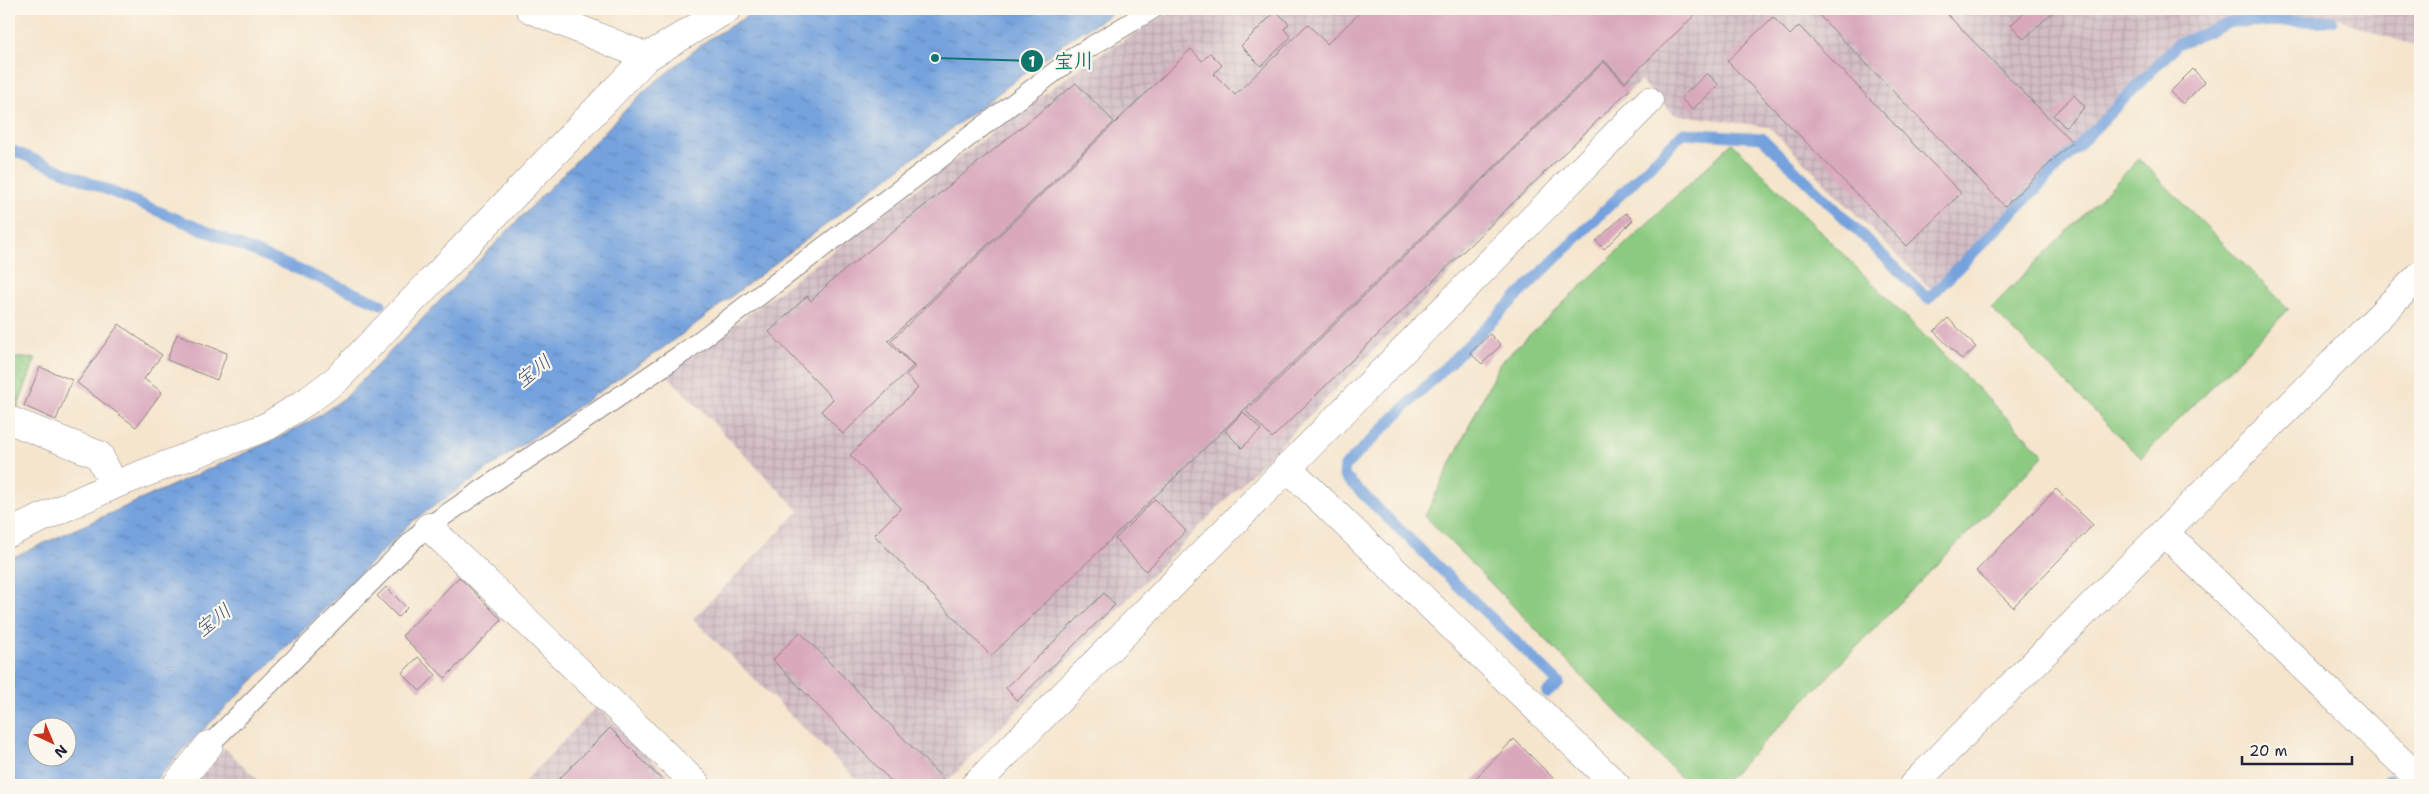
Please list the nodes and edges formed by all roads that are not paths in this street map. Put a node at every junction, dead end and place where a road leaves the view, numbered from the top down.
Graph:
1 (530, 9) edge
2 (727, 9) edge
3 (1153, 9) edge
4 (647, 57) junction
5 (1650, 101) dead end
6 (2420, 275) edge
7 (9, 420) edge
8 (1286, 467) junction
9 (114, 485) junction
10 (429, 527) junction
11 (2164, 532) junction
12 (9, 533) edge
13 (209, 745) joint
14 (2420, 780) edge
15 (176, 785) edge
16 (697, 785) edge
17 (975, 785) edge
18 (1616, 785) edge
19 (1913, 785) edge

1 - 4 street
2 - 4 street
3 - 10 lane
4 - 9 street
5 - 8 street
6 - 11 street
7 - 9 street
8 - 17 street
8 - 18 street
9 - 12 street
10 - 13 lane
10 - 16 street
11 - 14 street
11 - 19 street
13 - 15 street

